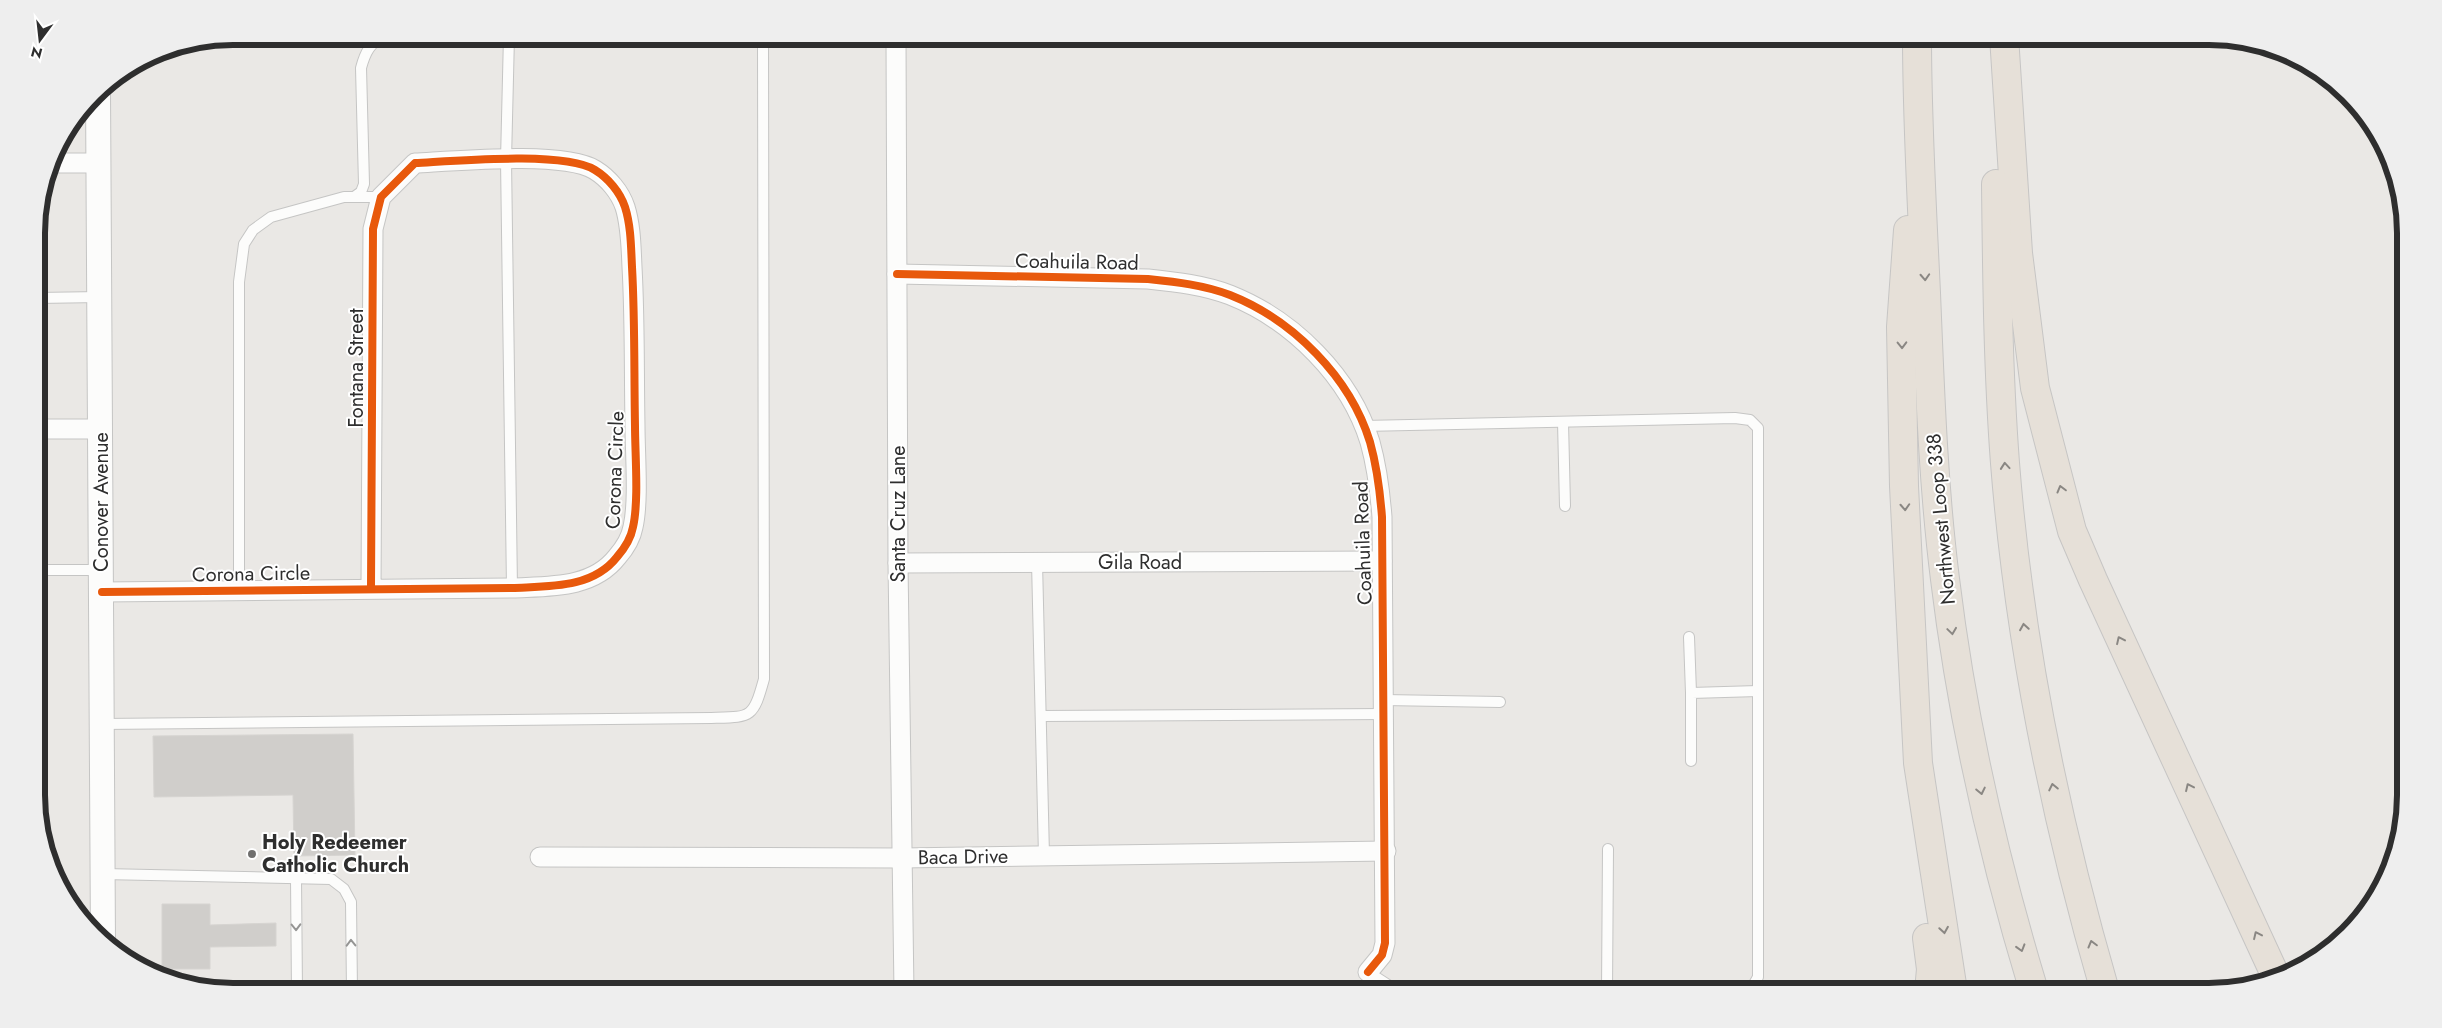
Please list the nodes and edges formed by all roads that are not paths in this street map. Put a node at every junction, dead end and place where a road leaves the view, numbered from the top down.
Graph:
1 (372, 45) edge
2 (509, 45) edge
3 (762, 45) edge
4 (896, 45) edge
5 (1917, 45) edge
6 (1995, 45) edge
7 (2005, 45) edge
8 (98, 102) edge
9 (1917, 104) junction
10 (506, 160) junction
11 (58, 163) edge
12 (98, 163) junction
13 (354, 197) junction
14 (381, 197) junction
15 (897, 274) junction
16 (100, 297) junction
17 (45, 298) edge
18 (1563, 422) junction
19 (1363, 426) junction
20 (45, 429) edge
21 (101, 429) junction
22 (1565, 506) dead end
23 (1382, 560) junction
24 (1037, 562) junction
25 (898, 563) junction
26 (45, 571) edge
27 (1908, 571) junction
28 (102, 581) junction
29 (371, 588) junction
30 (512, 588) junction
31 (240, 590) junction
32 (1689, 637) dead end
33 (1758, 691) junction
34 (1691, 693) junction
35 (1500, 702) dead end
36 (1384, 707) junction
37 (1041, 716) junction
38 (102, 724) junction
39 (1691, 761) dead end
40 (1608, 849) dead end
41 (1386, 851) junction
42 (1044, 856) junction
43 (540, 857) dead end
44 (902, 858) junction
45 (103, 874) junction
46 (296, 878) junction
47 (104, 931) edge
48 (1368, 972) joint
49 (2274, 972) edge
50 (297, 983) edge
51 (352, 983) edge
52 (904, 983) edge
53 (1385, 983) edge
54 (1607, 983) edge
55 (1755, 983) edge
56 (1930, 983) edge
57 (1952, 983) edge
58 (2032, 983) edge
59 (2103, 983) edge

1 - 13 lane
2 - 10 lane
3 - 38 lane
4 - 15 street, Santa Cruz Lane
5 - 9 highway, Northwest Loop 338
59 -> 6 highway
49 -> 7 highway
8 - 12 street, Conover Avenue
9 -> 27 highway
9 -> 58 highway, Northwest Loop 338
10 - 14 street, Corona Circle
10 - 30 lane
10 - 30 street, Corona Circle
11 - 12 street
12 - 16 street, Conover Avenue
13 - 14 lane
13 - 31 lane
14 - 29 street, Fontana Street
15 - 19 street, Coahuila Road
15 - 25 street, Santa Cruz Lane
16 - 17 lane
16 - 21 street, Conover Avenue
18 - 19 lane
18 - 22 lane
18 - 33 lane
19 - 23 street, Coahuila Road
20 - 21 street
21 - 28 street, Conover Avenue
23 - 24 street, Gila Road
23 - 36 street, Coahuila Road
24 - 25 street, Gila Road
24 - 37 lane
25 - 44 street, Santa Cruz Lane
26 - 28 lane
27 - 56 highway
27 -> 57 highway
28 - 31 street, Corona Circle
28 - 38 street, Conover Avenue
29 - 30 street, Corona Circle
29 - 31 street, Corona Circle
32 - 34 lane
33 - 34 lane
33 - 55 lane
34 - 39 lane
35 - 36 lane
36 - 37 lane
36 - 41 street, Coahuila Road
37 - 42 lane
38 - 45 street, Conover Avenue
40 - 54 lane
41 - 42 street, Baca Drive
41 - 48 street, Coahuila Road
42 - 44 street, Baca Drive
43 - 44 street, Baca Drive
44 - 52 street, Santa Cruz Lane
45 - 46 lane
45 - 47 street, Conover Avenue
46 -> 50 lane
51 -> 46 lane
48 - 53 lane

